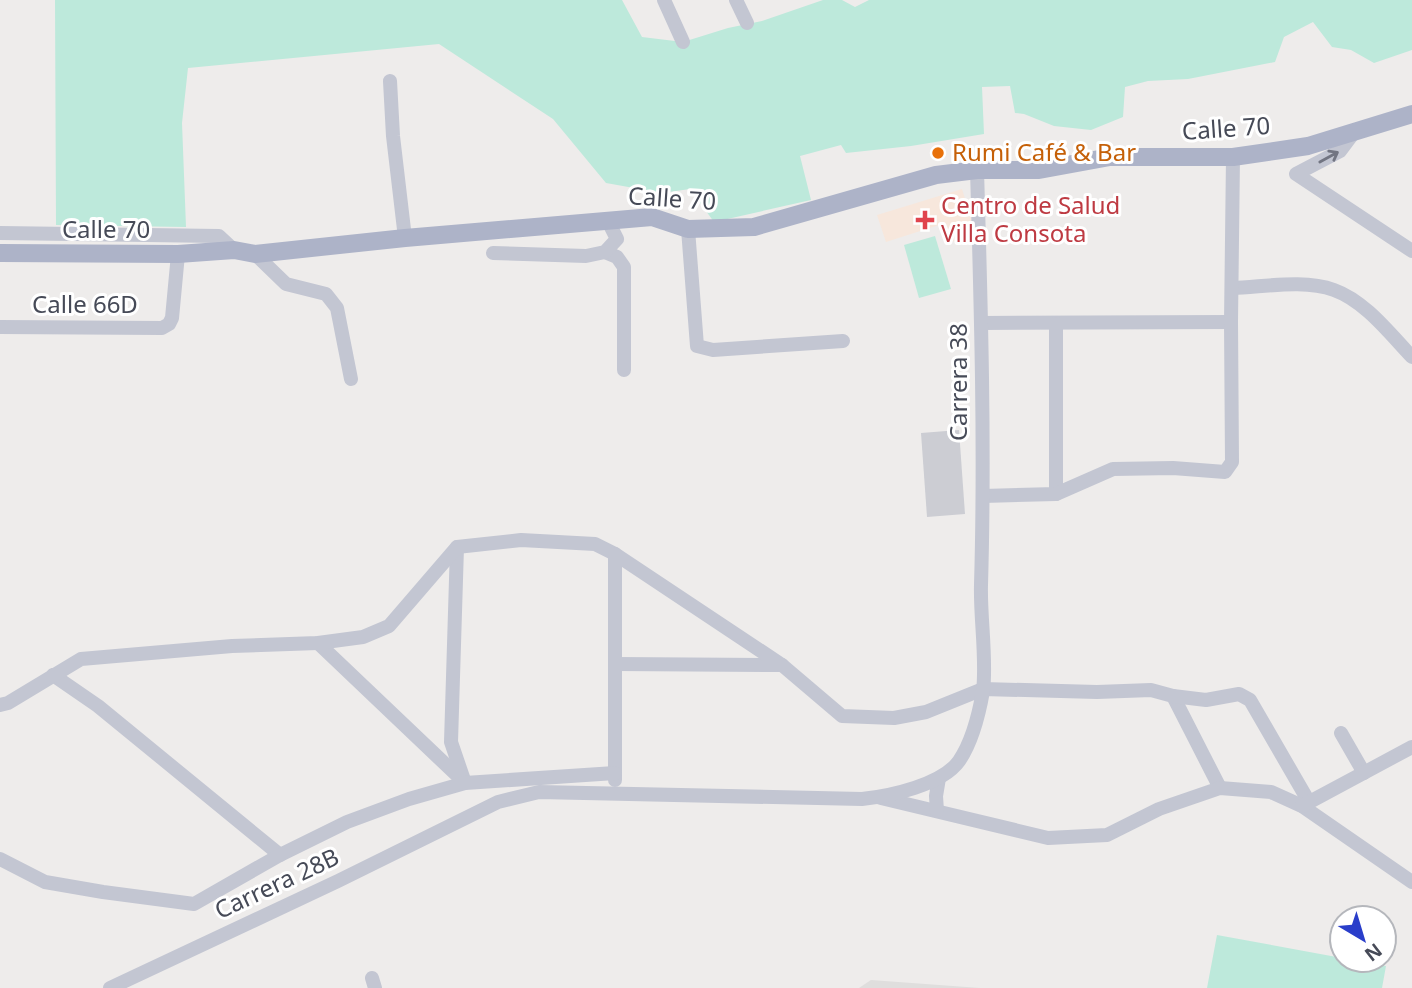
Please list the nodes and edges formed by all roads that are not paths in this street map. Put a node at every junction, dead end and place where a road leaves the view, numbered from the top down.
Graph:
1 (664, 0) edge
2 (736, 0) edge
3 (747, 23) dead end
4 (684, 42) dead end
5 (390, 81) dead end
6 (1412, 114) edge
7 (1355, 131) junction
8 (1233, 157) junction
9 (977, 170) junction
10 (608, 221) junction
11 (688, 229) junction
12 (0, 233) edge
13 (405, 238) junction
14 (234, 250) junction
15 (1412, 251) edge
16 (605, 252) junction
17 (0, 253) edge
18 (493, 253) dead end
19 (178, 254) junction
20 (255, 254) junction
21 (1232, 288) junction
22 (1231, 322) junction
23 (982, 323) junction
24 (1056, 324) junction
25 (0, 327) edge
26 (843, 341) dead end
27 (1412, 356) edge
28 (624, 370) dead end
29 (351, 379) dead end
30 (1056, 495) junction
31 (983, 496) junction
32 (457, 547) junction
33 (615, 554) junction
34 (318, 643) junction
35 (616, 664) junction
36 (782, 665) junction
37 (52, 674) junction
38 (983, 689) junction
39 (1173, 696) junction
40 (0, 705) edge
41 (1341, 733) dead end
42 (1412, 747) edge
43 (615, 773) junction
44 (1364, 773) junction
45 (939, 778) junction
46 (465, 783) junction
47 (1220, 788) junction
48 (615, 793) junction
49 (879, 797) junction
50 (1305, 804) junction
51 (937, 811) junction
52 (280, 855) junction
53 (0, 859) edge
54 (1412, 882) edge
55 (110, 988) edge

1 - 4 street
2 - 3 street
5 - 13 street
6 - 7 main road, Calle 70
7 - 8 main road, Calle 70
15 -> 7 street
8 - 9 main road, Calle 70
8 - 21 street
9 - 11 main road, Calle 70
9 - 23 street, Carrera 38
10 - 11 main road, Calle 70
10 - 13 main road, Calle 70
10 - 16 street
11 - 26 street
12 - 14 street
13 - 20 main road, Calle 70
14 - 19 main road, Calle 70
14 - 20 main road, Calle 70
16 - 18 street
16 - 28 street
17 - 19 main road, Calle 70
19 - 25 street, Calle 66D
20 - 29 street
21 - 22 street
21 - 27 street
22 - 24 street
22 - 30 street
23 - 24 street
23 - 31 street, Carrera 38
24 - 30 street
30 - 31 street
31 - 38 street, Carrera 38
32 - 33 street
32 - 34 street
32 - 46 street
33 - 35 street
33 - 36 street
34 - 37 street
34 - 46 street
35 - 36 street
35 - 43 street
36 - 38 street
37 - 40 street
37 - 52 street
38 - 39 street
38 - 45 street, Carrera 38
39 - 47 street
39 - 50 street
41 - 44 street
42 - 44 street
43 - 46 street
43 - 48 street
44 - 50 street
45 - 49 street
45 - 51 street
46 - 52 street
47 - 50 street
47 - 51 street
48 - 49 street, Carrera 28B
48 - 55 street, Carrera 28B
49 - 51 street
50 - 54 street
52 - 53 street

